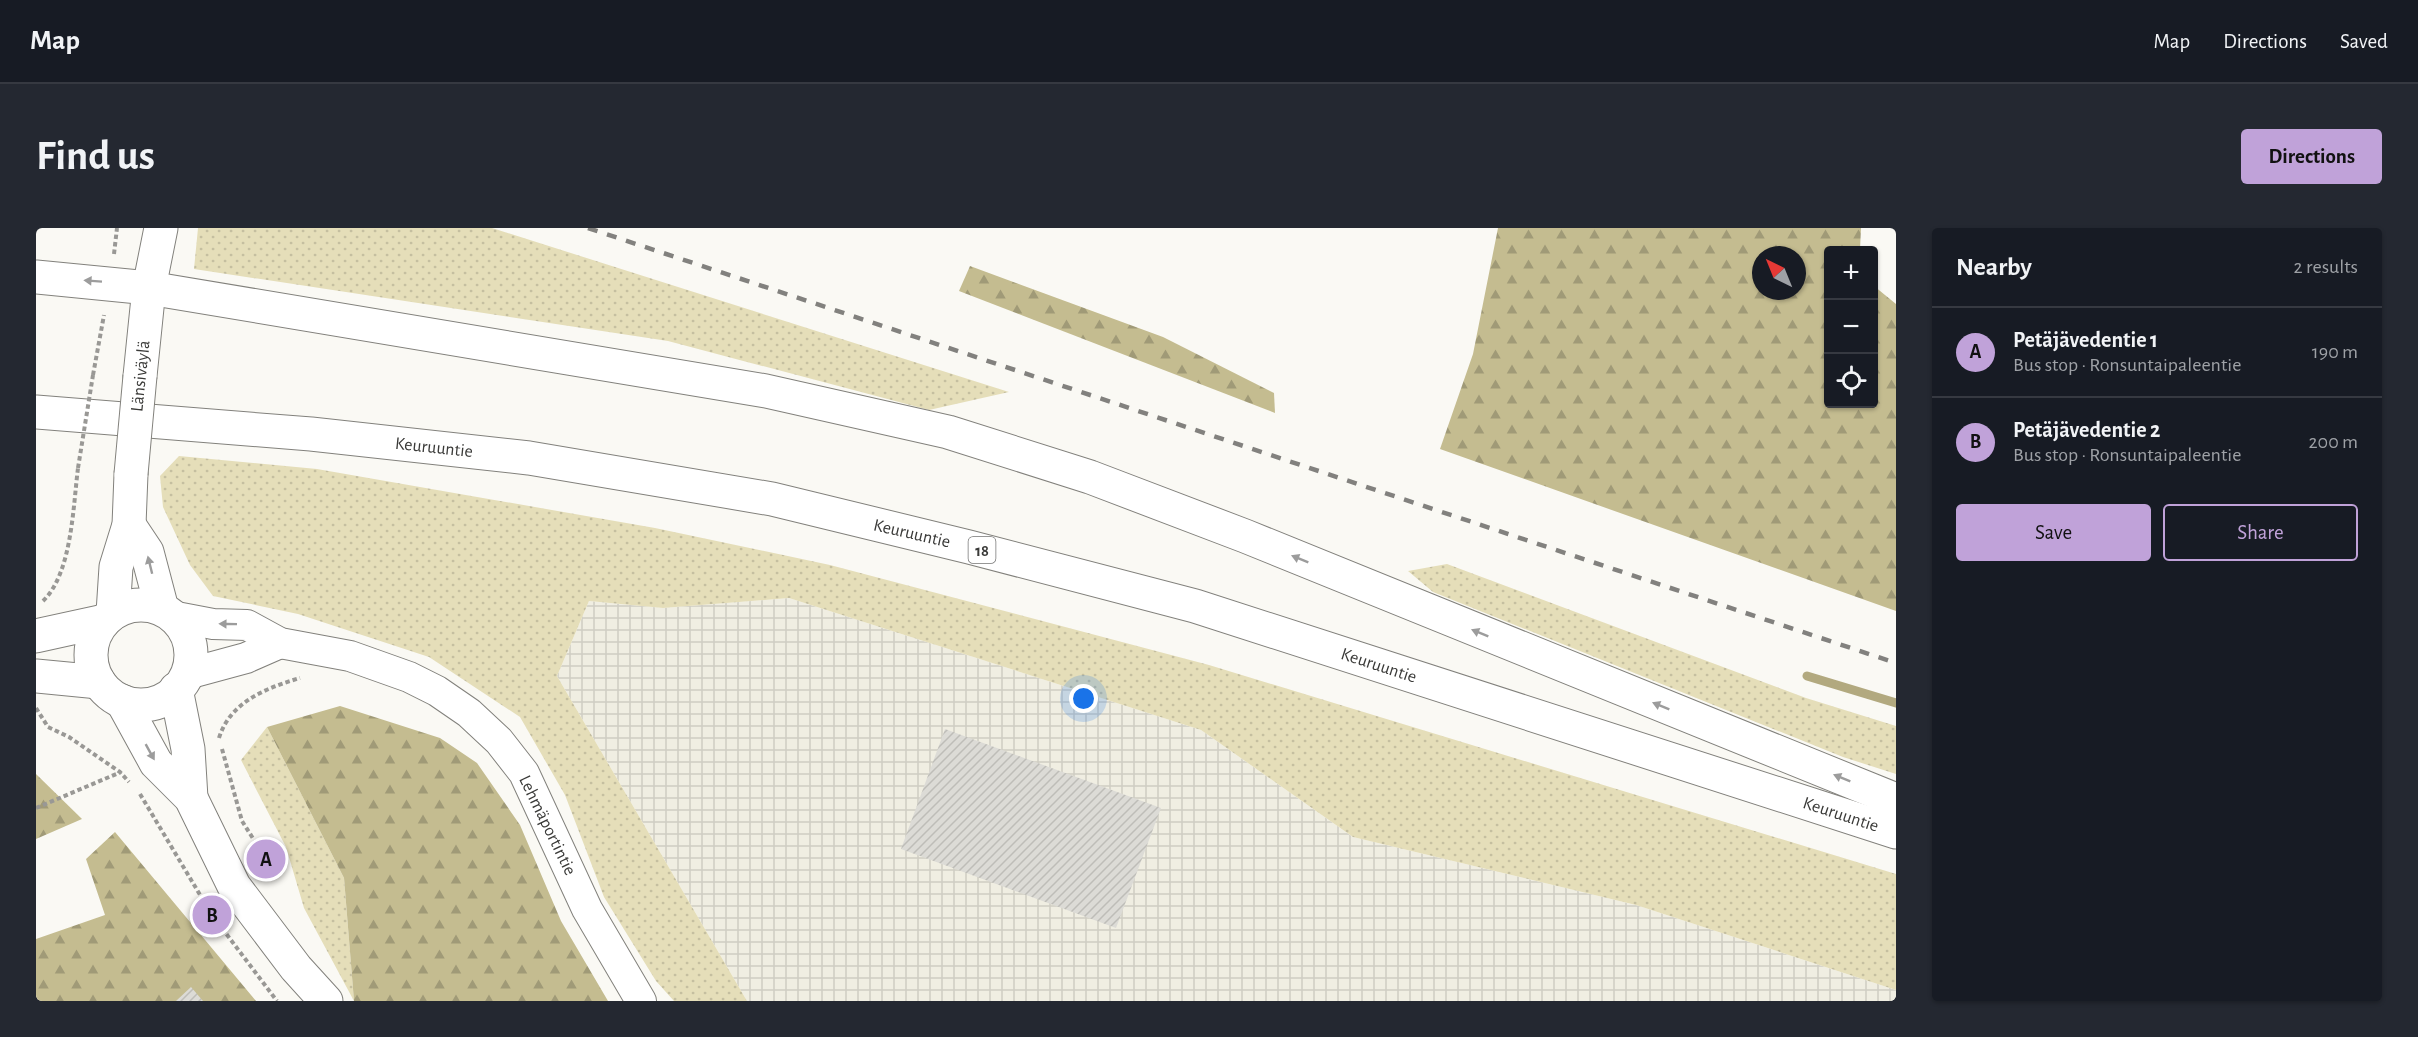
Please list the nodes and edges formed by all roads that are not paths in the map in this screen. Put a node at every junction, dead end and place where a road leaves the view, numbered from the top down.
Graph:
1 (160, 228) edge
2 (36, 277) edge
3 (149, 288) junction
4 (36, 412) edge
5 (129, 525) junction
6 (166, 612) junction
7 (108, 617) junction
8 (36, 636) edge
9 (280, 642) junction
10 (36, 676) edge
11 (181, 682) junction
12 (111, 692) junction
13 (191, 798) junction
14 (1896, 800) edge
15 (1896, 832) edge
16 (326, 1001) edge
17 (641, 1001) edge

1 - 3 main road, Länsiväylä
3 -> 2 main road
3 - 5 main road, Länsiväylä, bridge
14 -> 3 main road
4 - 15 main road, Keuruuntie / 18
6 -> 5 main road
5 - 7 main road, Länsiväylä
6 - 7 main road
9 -> 6 street, Lehmäportintie
6 - 11 main road
7 - 8 main road
7 - 12 main road
9 - 11 street
9 - 17 street, Lehmäportintie
10 - 12 main road
11 - 12 main road
11 - 13 main road
12 -> 13 main road
13 - 16 main road

